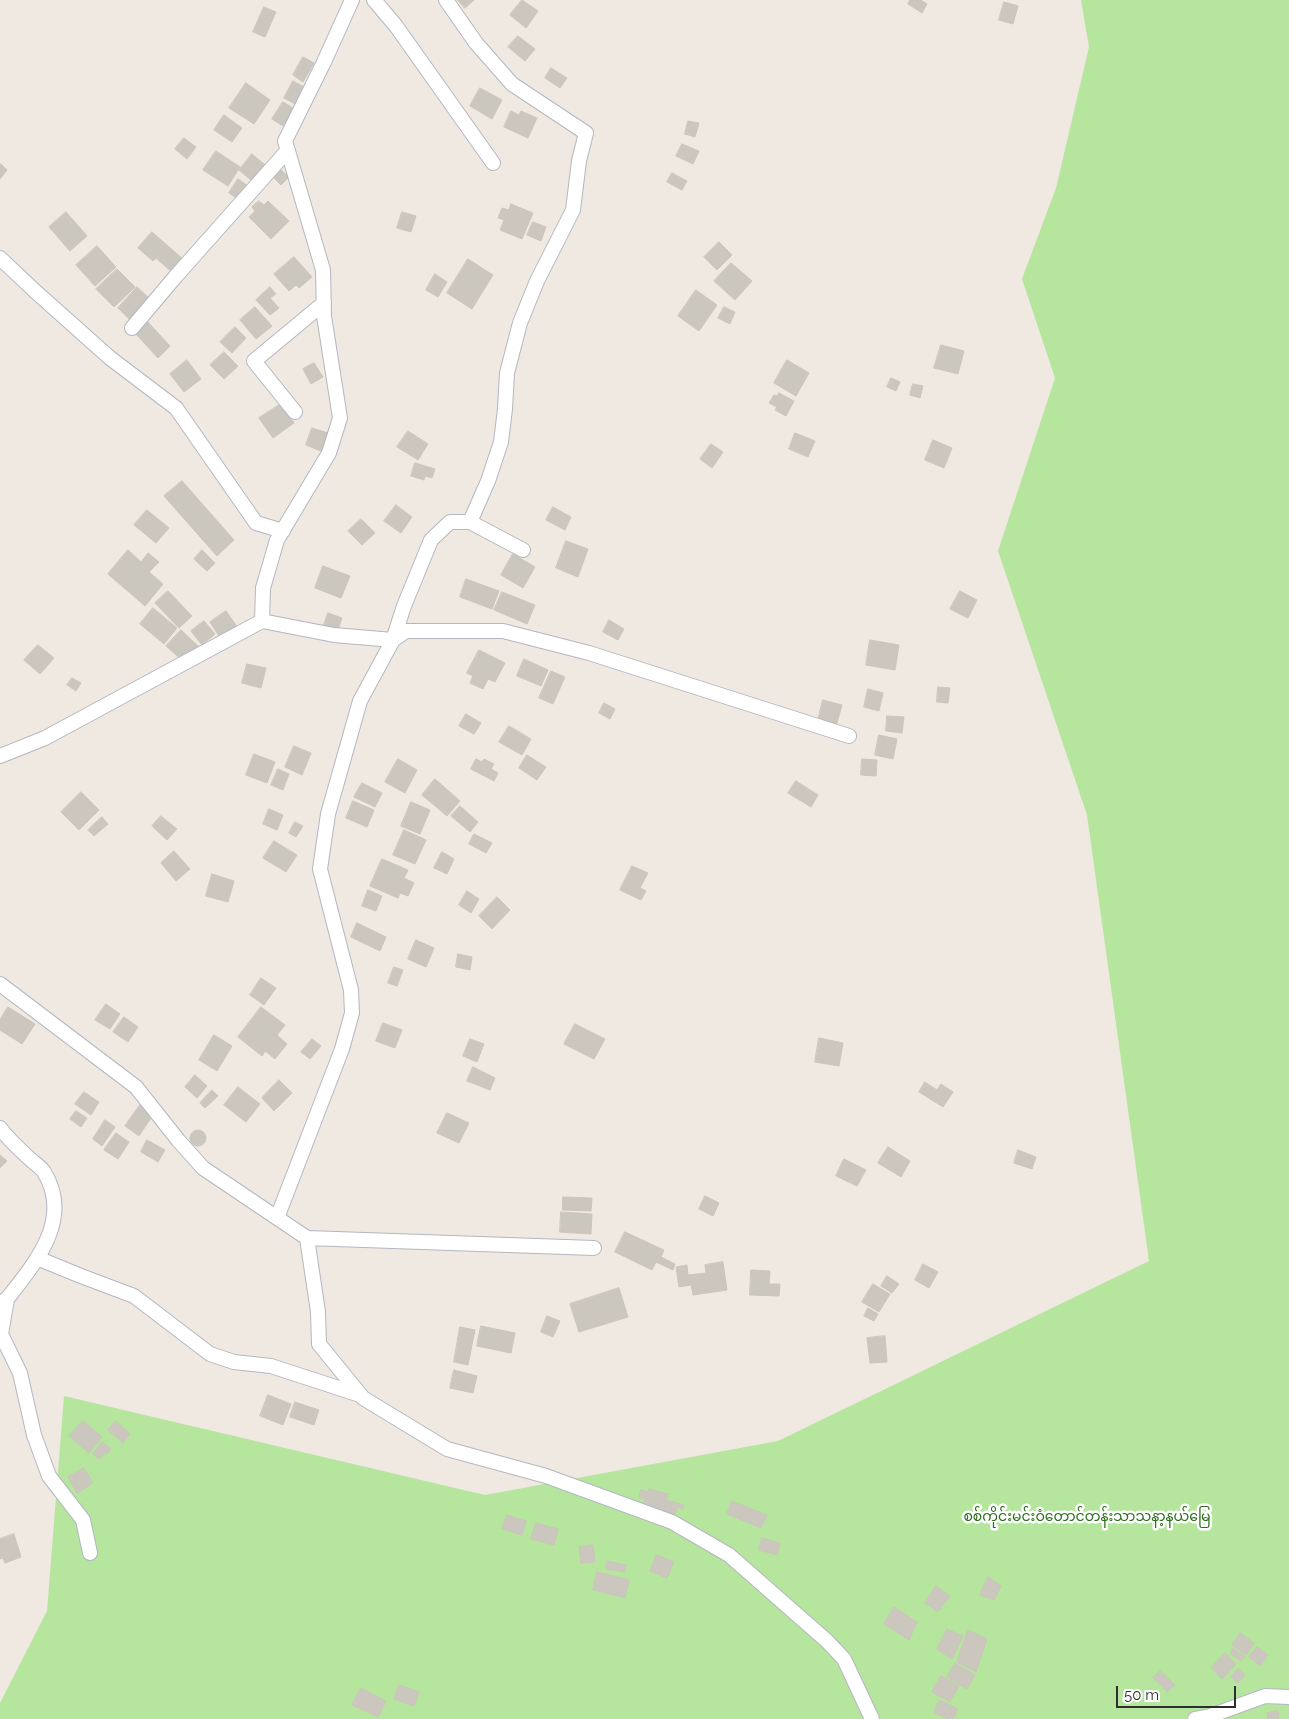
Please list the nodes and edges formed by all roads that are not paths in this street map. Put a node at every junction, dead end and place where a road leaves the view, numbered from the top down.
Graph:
1 (352, 0) edge
2 (374, 0) edge
3 (446, 0) edge
4 (288, 150) junction
5 (493, 163) dead end
6 (0, 258) edge
7 (324, 303) junction
8 (132, 328) dead end
9 (295, 412) dead end
10 (470, 522) junction
11 (282, 531) junction
12 (523, 550) dead end
13 (262, 621) junction
14 (393, 640) junction
15 (849, 736) dead end
16 (0, 756) edge
17 (0, 984) edge
18 (0, 1128) edge
19 (277, 1218) junction
20 (308, 1238) junction
21 (594, 1248) dead end
22 (37, 1258) junction
23 (4, 1301) edge
24 (360, 1395) junction
25 (90, 1553) dead end
26 (1289, 1697) edge
27 (872, 1719) edge
28 (1195, 1719) edge

1 - 4 street
2 - 5 street
3 - 10 street
4 - 7 street
4 - 8 street
6 - 11 street
7 - 9 street
7 - 11 street
10 - 12 street
10 - 14 street
11 - 13 street
13 - 14 street
13 - 16 street
14 - 15 street
14 - 19 street
17 - 19 street
18 - 22 street
19 - 20 street
20 - 21 street
20 - 24 street
22 - 23 street
22 - 24 street
23 - 25 street
24 - 27 street
26 - 28 street

